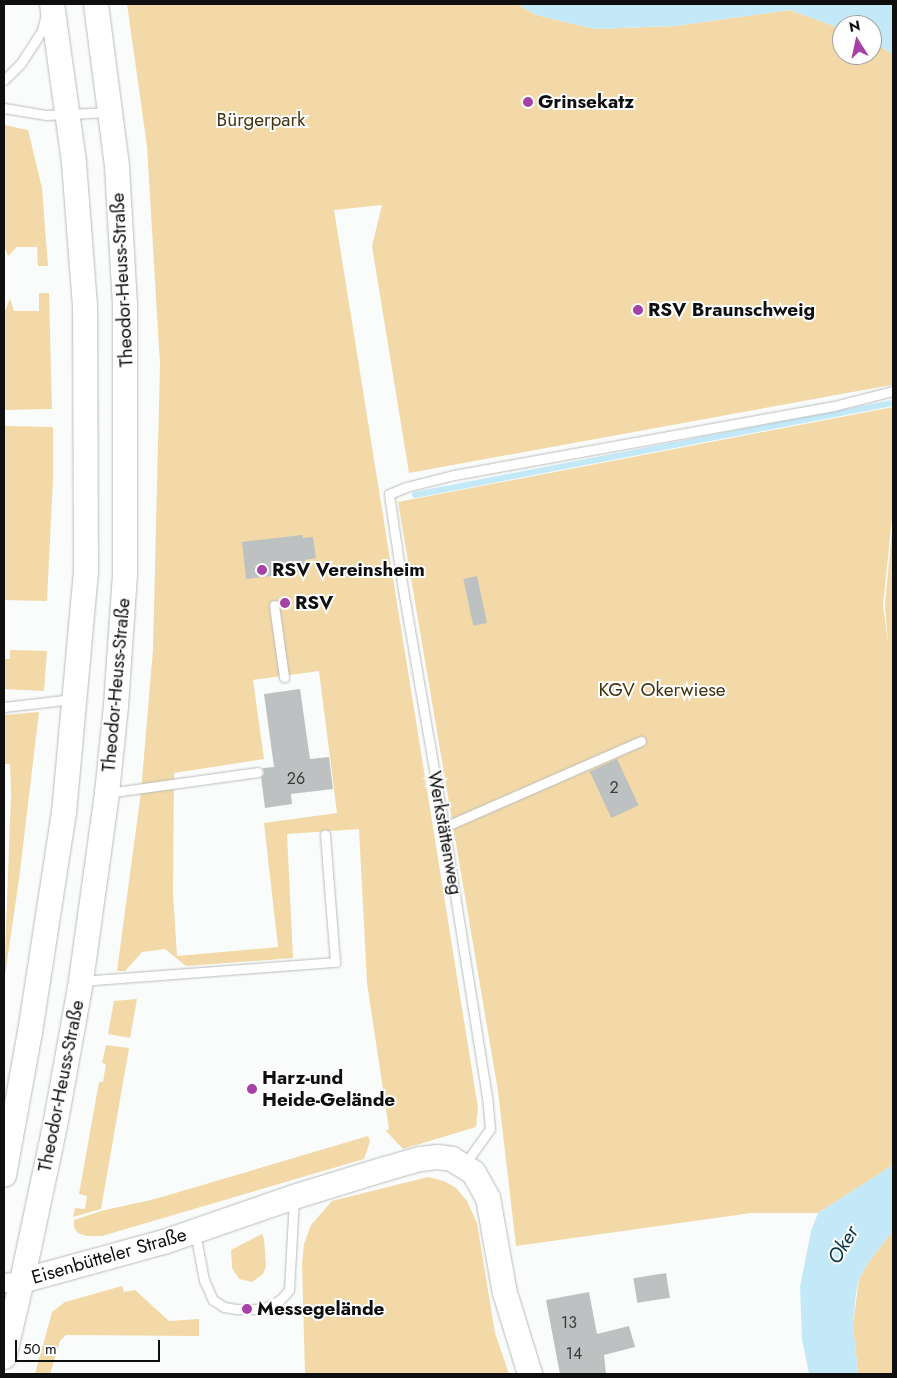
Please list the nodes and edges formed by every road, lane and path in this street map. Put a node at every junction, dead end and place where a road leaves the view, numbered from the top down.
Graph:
1 (46, 4) edge
2 (52, 4) edge
3 (96, 4) edge
4 (4, 80) edge
5 (4, 108) edge
6 (110, 112) junction
7 (69, 115) junction
8 (893, 391) edge
9 (274, 605) dead end
10 (284, 677) dead end
11 (76, 699) junction
12 (4, 706) edge
13 (642, 741) dead end
14 (258, 772) dead end
15 (107, 793) junction
16 (444, 827) junction
17 (325, 834) dead end
18 (81, 982) junction
19 (464, 1165) junction
20 (4, 1175) edge
21 (294, 1196) junction
22 (195, 1231) junction
23 (13, 1282) edge
24 (4, 1357) edge
25 (530, 1374) edge

1 - 4 lane
2 - 7 main road, Theodor-Heuss-Straße
3 - 6 main road, Theodor-Heuss-Straße
5 - 7 lane
6 - 7 lane
6 - 15 main road, Theodor-Heuss-Straße
7 - 11 main road, Theodor-Heuss-Straße
8 - 16 lane, Werkstättenweg
9 - 10 lane
11 - 12 lane
11 - 20 main road, Theodor-Heuss-Straße
13 - 16 lane
14 - 15 lane
15 - 18 main road, Theodor-Heuss-Straße
16 - 19 lane, Werkstättenweg
17 - 18 lane
18 - 23 main road, Theodor-Heuss-Straße
19 - 21 main road, Eisenbütteler Straße
19 - 25 main road
21 - 22 main road, Eisenbütteler Straße
21 - 22 lane, Eisenbütteler Straße
22 - 23 main road, Eisenbütteler Straße
23 - 24 main road, Theodor-Heuss-Straße

